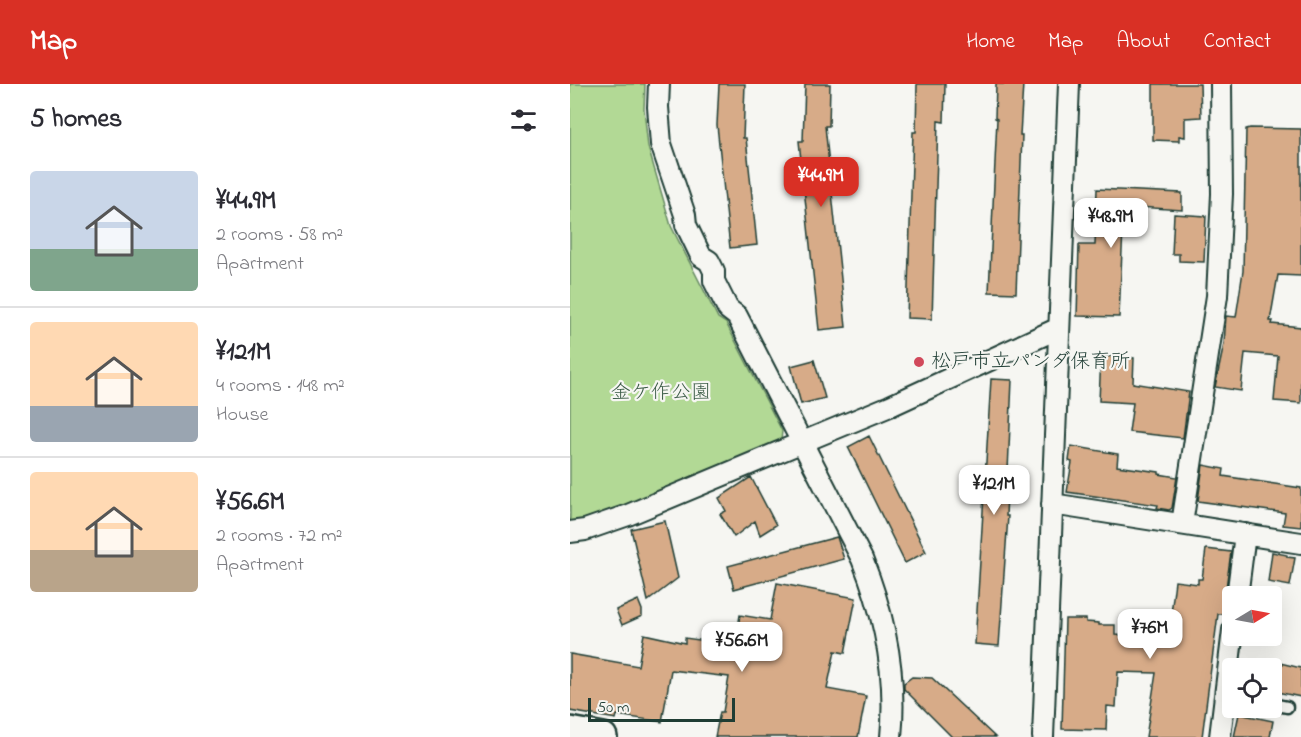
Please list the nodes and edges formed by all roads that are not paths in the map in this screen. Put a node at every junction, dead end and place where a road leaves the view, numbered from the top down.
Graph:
1 (659, 84) edge
2 (1069, 84) edge
3 (1221, 84) edge
4 (1059, 328) junction
5 (801, 442) junction
6 (1052, 504) junction
7 (1182, 524) junction
8 (570, 532) edge
9 (1245, 534) junction
10 (1301, 543) edge
11 (1238, 586) edge
12 (1282, 706) edge
13 (1287, 707) dead end
14 (1224, 718) edge
15 (570, 731) edge
16 (603, 737) edge
17 (891, 737) edge
18 (1043, 737) edge
19 (1220, 737) edge

1 - 5 street
2 - 4 street
3 - 7 street
4 - 5 street
4 - 6 street
5 - 8 street
5 - 17 street
6 - 7 street
6 - 18 street
7 - 9 street
9 - 10 street
9 - 11 street
12 - 13 lane
14 - 19 street
15 - 16 street

